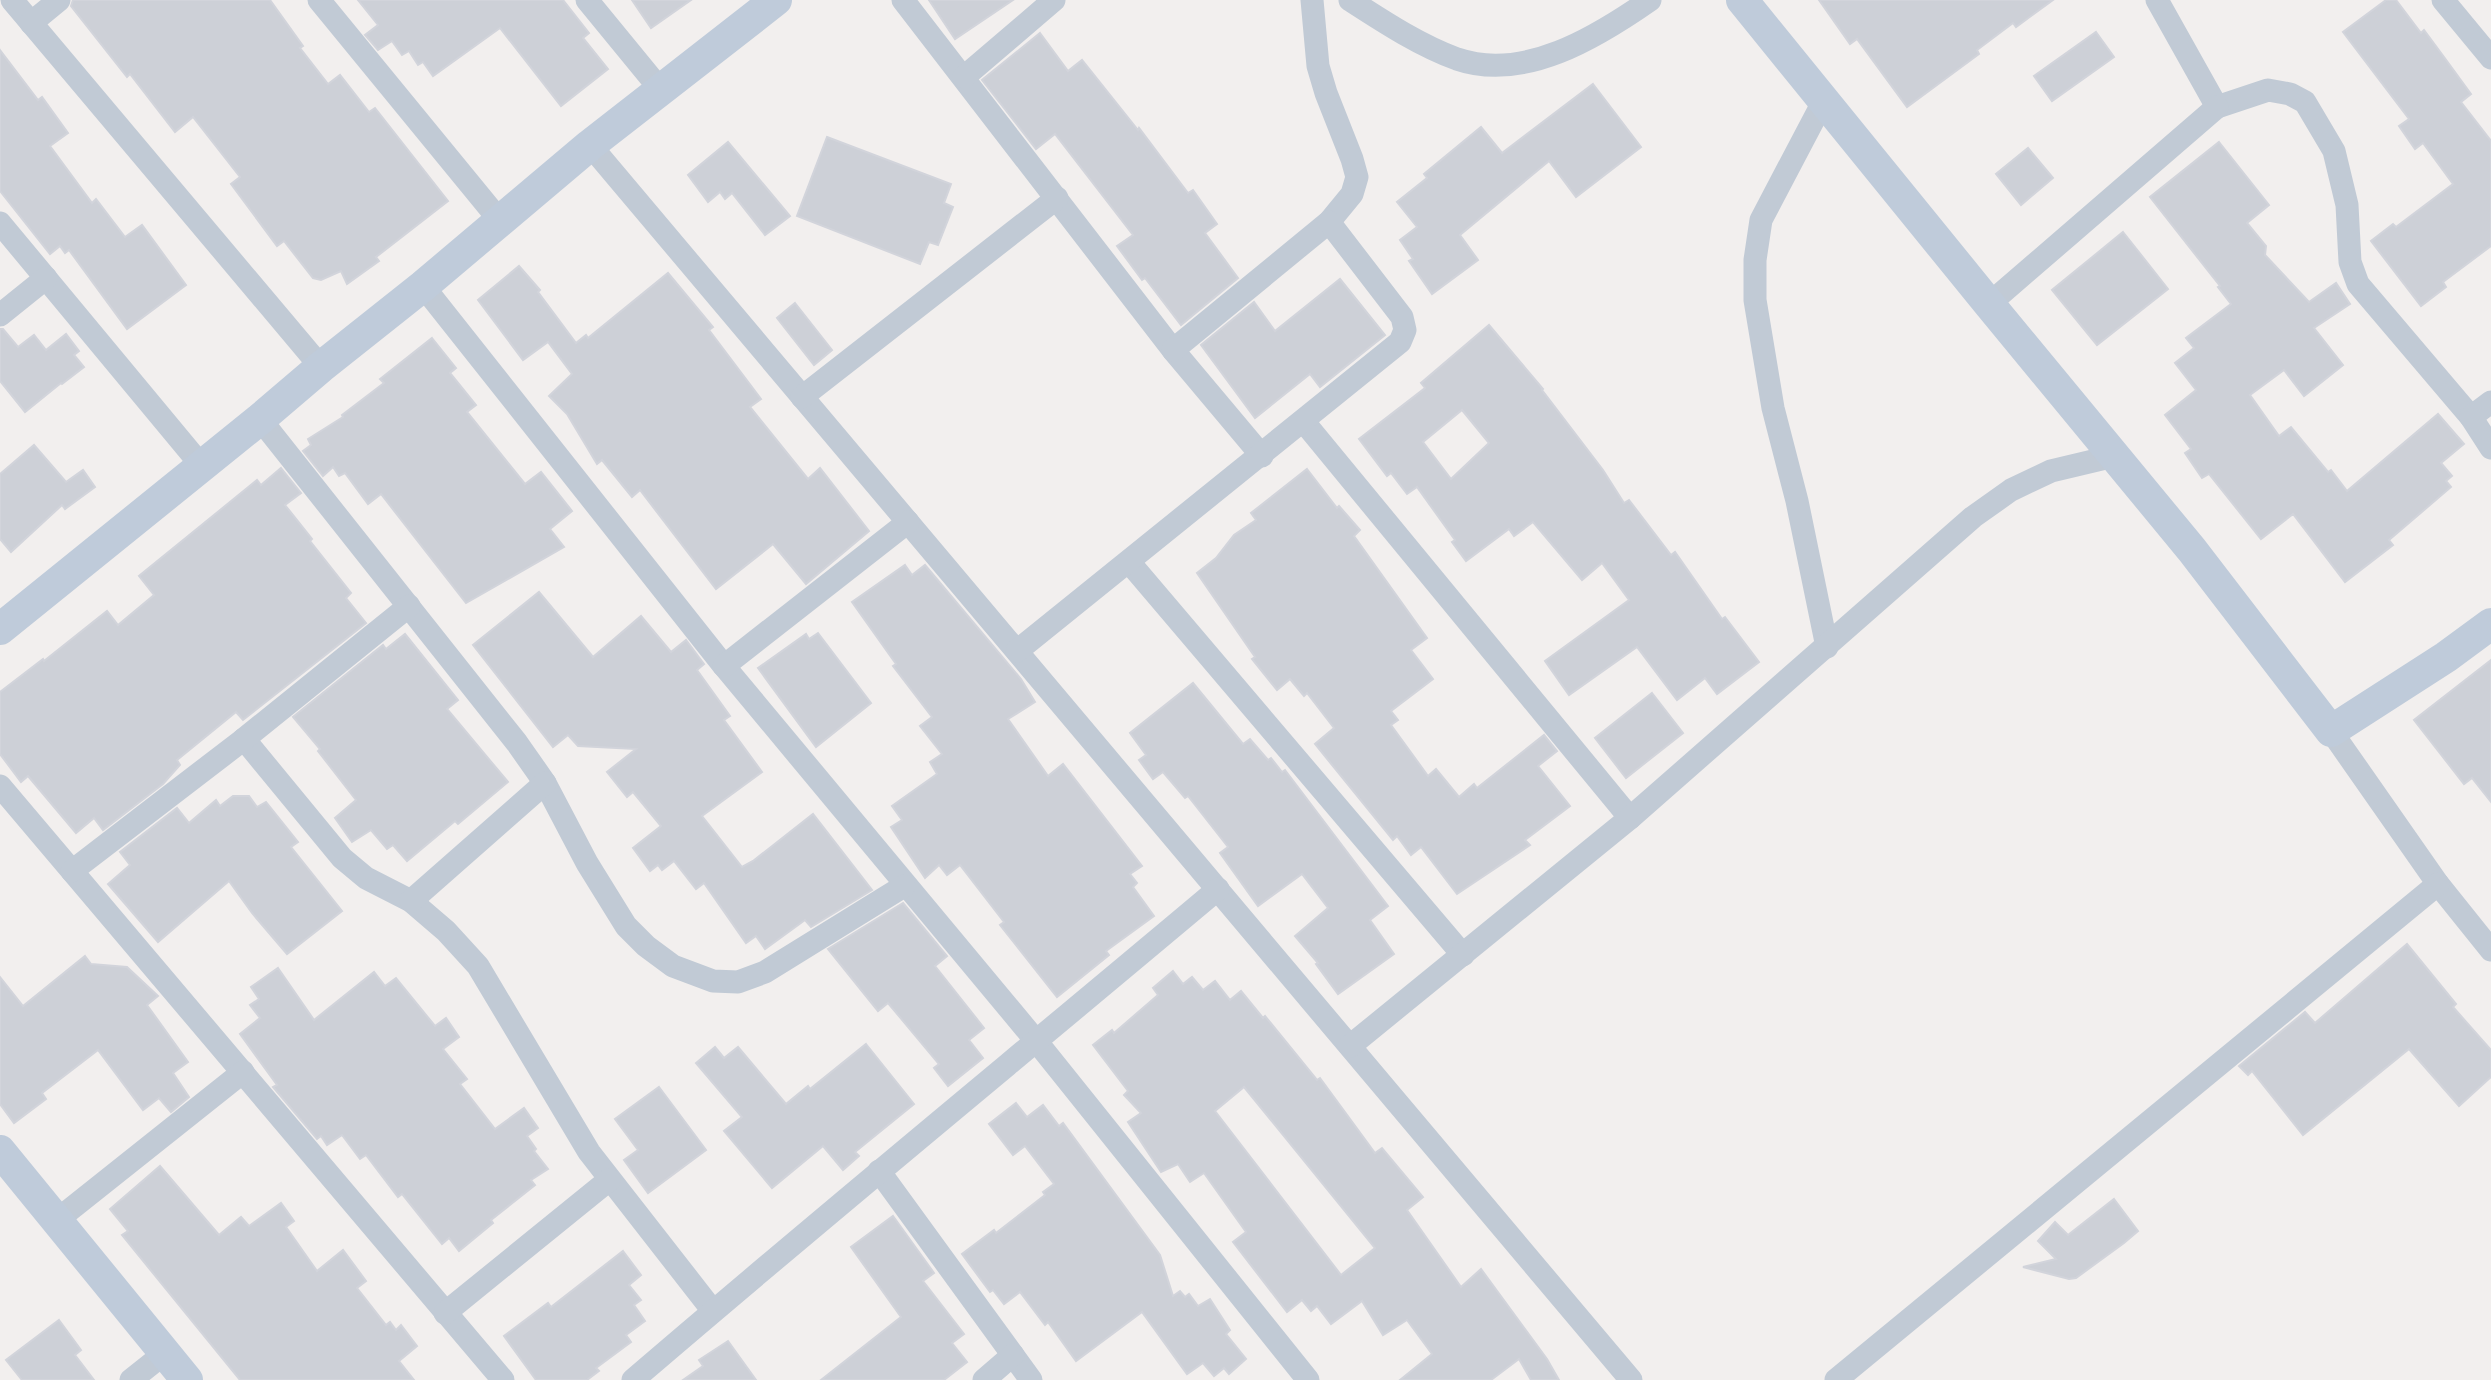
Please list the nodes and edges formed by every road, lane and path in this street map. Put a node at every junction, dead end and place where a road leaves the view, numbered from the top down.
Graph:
1 (12, 0) edge
2 (59, 0) edge
3 (318, 0) edge
4 (587, 0) edge
5 (776, 0) edge
6 (903, 0) edge
7 (1054, 0) edge
8 (1312, 0) edge
9 (1350, 0) edge
10 (1650, 0) edge
11 (1742, 0) edge
12 (2157, 0) edge
13 (2443, 0) edge
14 (32, 23) junction
15 (2491, 58) edge
16 (964, 77) junction
17 (660, 89) junction
18 (1824, 102) junction
19 (2217, 107) junction
20 (590, 145) junction
21 (1057, 198) junction
22 (501, 222) junction
23 (1329, 222) junction
24 (0, 223) edge
25 (46, 278) junction
26 (423, 286) junction
27 (1989, 304) junction
28 (0, 315) edge
29 (1173, 350) junction
30 (321, 367) junction
31 (802, 397) junction
32 (2491, 402) edge
33 (2472, 417) junction
34 (260, 419) junction
35 (1304, 422) junction
36 (2491, 449) edge
37 (1262, 456) junction
38 (2114, 456) junction
39 (201, 465) junction
40 (908, 522) junction
41 (1129, 562) junction
42 (409, 606) junction
43 (2491, 624) edge
44 (0, 629) edge
45 (1827, 647) junction
46 (1017, 652) junction
47 (724, 666) junction
48 (2331, 731) junction
49 (244, 739) junction
50 (545, 782) junction
51 (0, 786) edge
52 (1630, 818) junction
53 (72, 871) junction
54 (2438, 884) junction
55 (904, 886) junction
56 (1218, 889) junction
57 (411, 901) junction
58 (2491, 950) edge
59 (1463, 955) junction
60 (1037, 1042) junction
61 (1350, 1046) junction
62 (243, 1072) junction
63 (0, 1151) edge
64 (879, 1171) junction
65 (609, 1180) junction
66 (57, 1220) junction
67 (713, 1311) junction
68 (445, 1312) junction
69 (165, 1353) junction
70 (1013, 1355) junction
71 (131, 1380) edge
72 (187, 1380) edge
73 (503, 1380) edge
74 (633, 1380) edge
75 (984, 1380) edge
76 (1031, 1380) edge
77 (1308, 1380) edge
78 (1631, 1380) edge
79 (1836, 1380) edge

1 - 14 street
2 - 14 street
3 - 22 street
4 - 17 street
5 - 17 street
6 - 16 street
7 - 16 street
8 - 23 street
9 - 10 street
11 - 18 street
12 - 19 street
13 - 15 street
14 - 30 street
16 - 21 street
17 - 20 street
18 - 27 street
18 - 45 street
19 - 27 street
19 - 33 street
20 - 22 street
20 - 31 street
21 - 29 street
21 - 31 street
22 - 26 street
23 - 29 street
23 - 35 street
24 - 25 street
25 - 28 street
25 - 39 street
26 - 30 street
26 - 47 street
27 - 38 street
29 - 37 street
30 - 34 street
31 - 40 street
32 - 33 street
33 - 36 street
34 - 39 street
34 - 42 street
35 - 37 street
35 - 52 street
37 - 41 street
38 - 45 street
38 - 48 street
39 - 44 street
40 - 46 street
40 - 47 street
41 - 46 street
41 - 59 street
42 - 49 street
42 - 50 street
43 - 48 street
45 - 52 street
46 - 56 street
47 - 55 street
48 - 54 street
49 - 53 street
49 - 57 street
50 - 55 street
50 - 57 street
51 - 53 street
52 - 59 street
53 - 62 street
54 - 58 street
54 - 79 street
55 - 60 street
56 - 60 street
56 - 61 street
57 - 65 street
59 - 61 street
60 - 64 street
60 - 77 street
61 - 78 street
62 - 66 street
62 - 68 street
63 - 66 street
64 - 67 street
64 - 70 street
65 - 67 street
65 - 68 street
66 - 69 street
67 - 74 street
68 - 73 street
69 - 71 street
69 - 72 street
70 - 75 street
70 - 76 street

